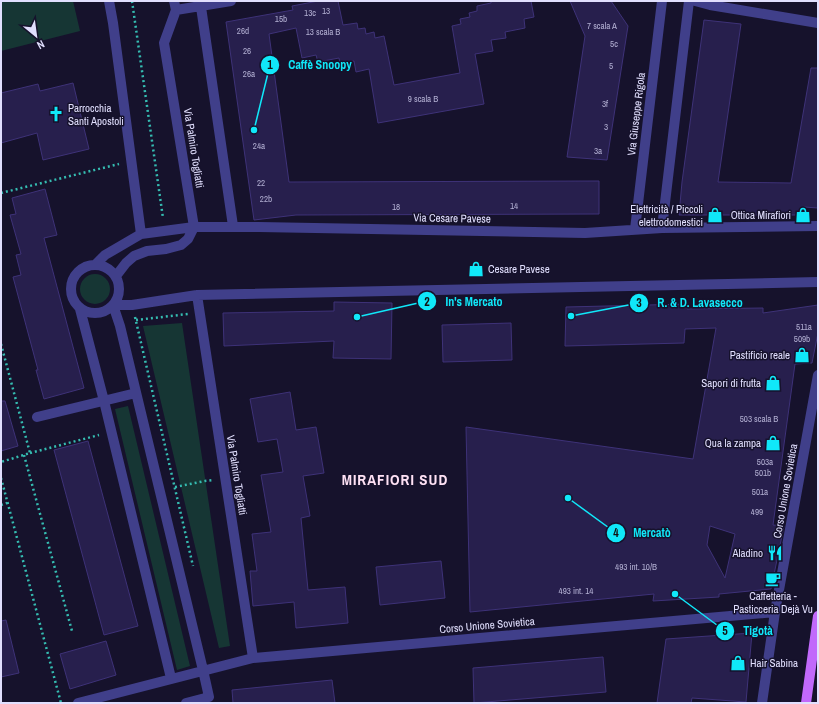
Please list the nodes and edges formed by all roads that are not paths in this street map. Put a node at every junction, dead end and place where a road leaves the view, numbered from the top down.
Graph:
1 (109, 1) edge
2 (231, 1) edge
3 (662, 1) edge
4 (689, 1) edge
5 (695, 1) edge
6 (175, 6) edge
7 (201, 7) junction
8 (818, 23) edge
9 (233, 226) junction
10 (818, 226) edge
11 (194, 227) junction
12 (662, 228) junction
13 (635, 229) junction
14 (141, 234) junction
15 (96, 264) junction
16 (116, 276) junction
17 (818, 282) edge
18 (197, 295) junction
19 (113, 305) junction
20 (80, 308) junction
21 (818, 375) edge
22 (136, 393) junction
23 (104, 401) junction
24 (37, 417) dead end
25 (775, 612) junction
26 (818, 616) edge
27 (253, 658) junction
28 (203, 670) junction
29 (171, 678) junction
30 (78, 703) edge
31 (186, 703) edge
32 (762, 703) edge
33 (806, 703) edge

1 - 14 street
2 - 7 street
3 - 13 street, Via Giuseppe Rigola
4 - 12 street
5 - 8 street
6 - 7 street
6 - 11 street, Via Palmiro Togliatti
7 - 9 street
9 - 11 street, Via Cesare Pavese
9 - 13 street, Via Cesare Pavese
10 - 12 street, Via Cesare Pavese
11 - 14 street, Via Cesare Pavese
11 - 16 street
12 - 13 street, Via Cesare Pavese
14 - 15 street, Via Cesare Pavese
15 - 16 street
15 - 20 street
16 - 19 street
17 - 18 street
18 - 19 street
18 - 27 street, Via Palmiro Togliatti
19 - 20 street
19 - 22 street
20 - 23 street
21 - 25 street, Corso Unione Sovietica
22 - 23 street
22 - 28 street
23 - 24 street
23 - 29 street
25 - 27 street, Corso Unione Sovietica
25 - 32 street, Corso Unione Sovietica
26 - 33 main road
27 - 28 street, Corso Unione Sovietica
28 - 29 street
28 - 31 street
29 - 30 street

